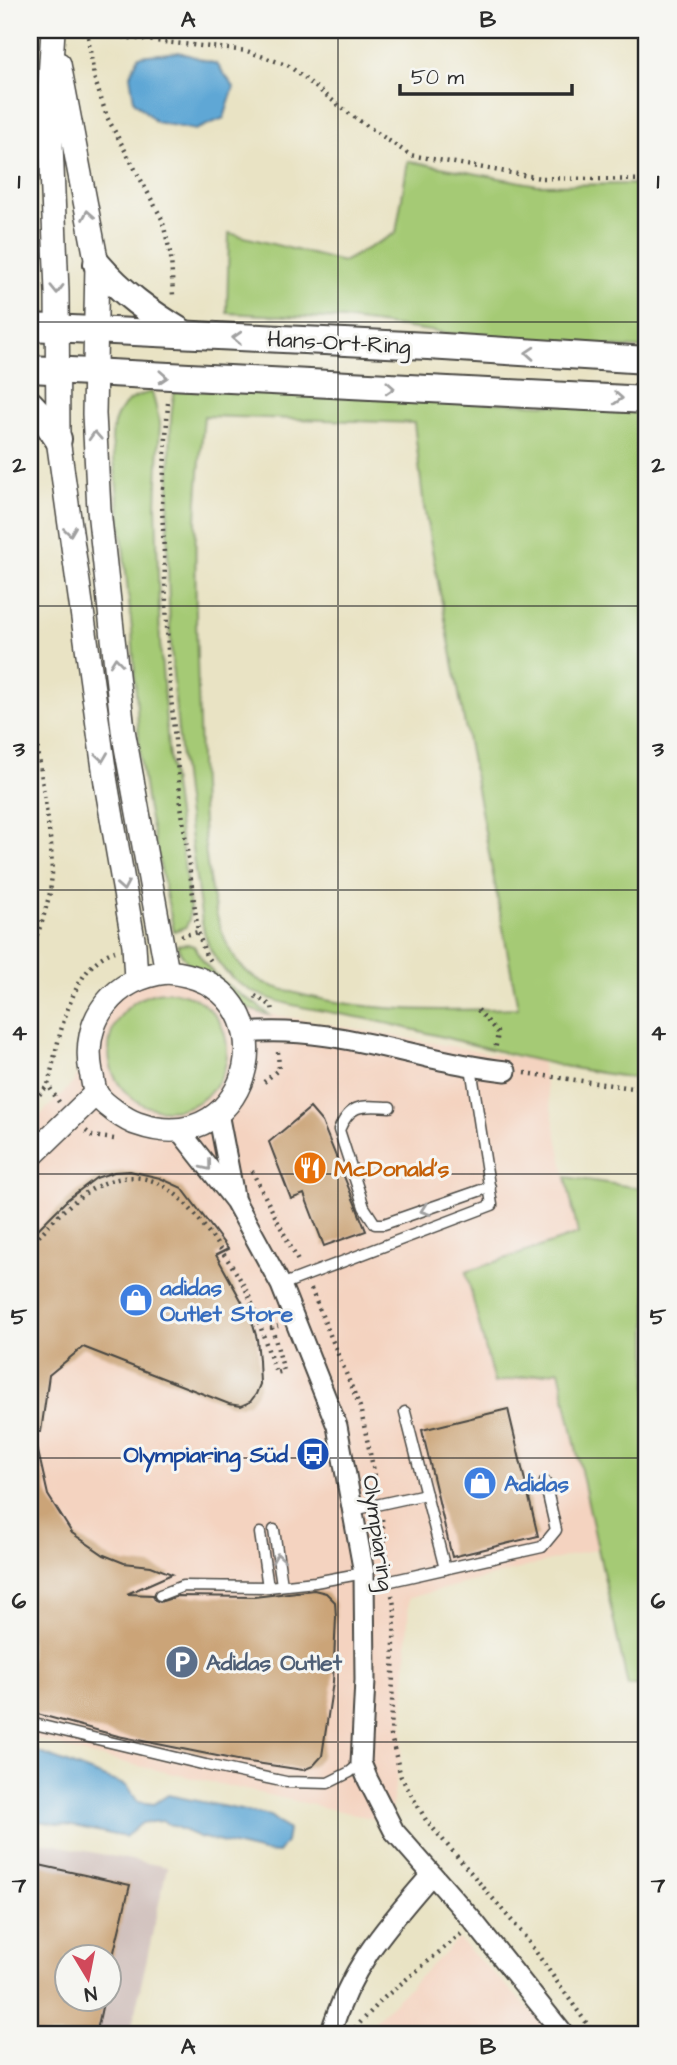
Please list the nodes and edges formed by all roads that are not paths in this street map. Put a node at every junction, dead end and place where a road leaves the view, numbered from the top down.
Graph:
1 (53, 30) edge
2 (97, 264) junction
3 (30, 327) edge
4 (57, 329) junction
5 (95, 331) junction
6 (187, 335) junction
7 (647, 360) edge
8 (30, 369) edge
9 (57, 372) junction
10 (95, 373) junction
11 (647, 400) edge
12 (30, 404) edge
13 (58, 439) junction
14 (167, 972) junction
15 (136, 979) junction
16 (246, 1033) junction
17 (471, 1067) junction
18 (499, 1070) road end
19 (96, 1093) junction
20 (390, 1107) dead end
21 (218, 1113) junction
22 (178, 1130) junction
23 (30, 1157) edge
24 (489, 1187) junction
25 (235, 1201) junction
26 (281, 1284) junction
27 (405, 1412) dead end
28 (545, 1482) dead end
29 (426, 1494) junction
30 (353, 1510) junction
31 (274, 1530) dead end
32 (260, 1533) dead end
33 (444, 1569) junction
34 (364, 1580) junction
35 (282, 1585) junction
36 (268, 1587) junction
37 (160, 1595) dead end
38 (30, 1723) edge
39 (361, 1763) junction
40 (431, 1875) junction
41 (330, 2035) edge
42 (564, 2035) edge

2 -> 1 street
1 -> 4 street
2 - 5 street
2 - 6 main road
3 - 4 main road, Hans-Ort-Ring
4 - 5 main road, Hans-Ort-Ring
4 - 9 street
5 - 6 main road, Hans-Ort-Ring
5 - 10 street
7 -> 6 main road, Hans-Ort-Ring
8 - 9 main road, Hans-Ort-Ring
9 - 10 main road, Hans-Ort-Ring
9 - 13 street
10 -> 11 main road, Hans-Ort-Ring
14 -> 10 street
12 - 13 main road
13 -> 15 street
14 - 15 street
14 - 16 street
15 - 19 street
16 - 17 street
16 - 21 street
17 - 18 street
17 - 24 lane
19 - 22 street
19 - 23 street
24 -> 20 lane
21 - 22 street
21 - 25 street, Olympiaring
22 -> 25 street, Olympiaring
24 - 26 lane
25 - 26 street, Olympiaring
26 - 30 street, Olympiaring
27 - 29 lane
28 - 33 lane
29 - 30 lane
29 - 33 lane
30 - 34 street, Olympiaring
35 -> 31 lane
32 - 36 lane
33 - 34 lane
34 - 35 lane
34 - 39 street, Olympiaring
35 - 36 lane
36 - 37 lane
38 - 39 lane
39 - 40 street, Olympiaring
40 - 41 street
40 - 42 street, Olympiaring

